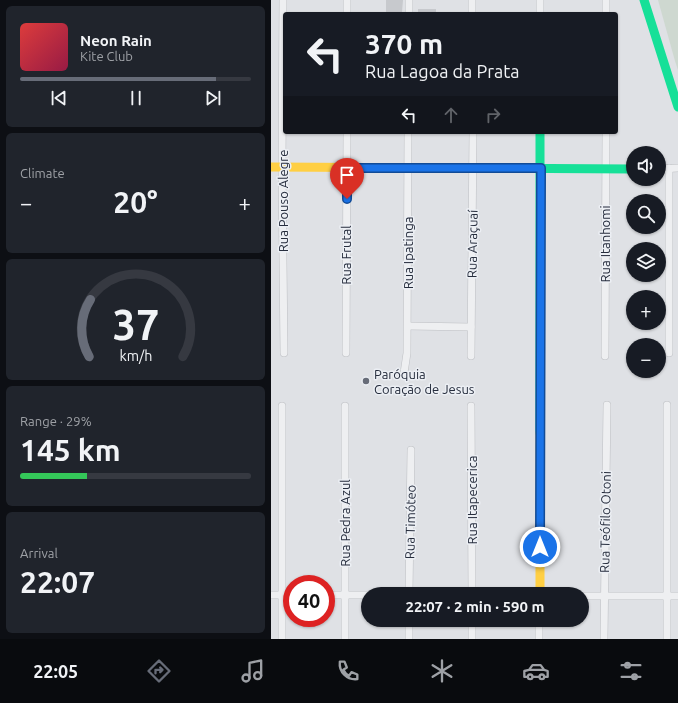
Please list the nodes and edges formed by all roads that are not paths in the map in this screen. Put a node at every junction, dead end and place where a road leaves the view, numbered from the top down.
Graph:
1 (283, 0) edge
2 (347, 0) edge
3 (409, 0) edge
4 (472, 0) edge
5 (540, 0) edge
6 (606, 0) edge
7 (644, 0) edge
8 (347, 12) edge
9 (409, 12) edge
10 (473, 12) edge
11 (540, 12) edge
12 (606, 12) edge
13 (678, 107) edge
14 (347, 134) edge
15 (408, 134) edge
16 (473, 134) edge
17 (540, 134) edge
18 (605, 134) edge
19 (271, 167) edge
20 (283, 167) junction
21 (347, 168) junction
22 (408, 168) junction
23 (473, 168) junction
24 (541, 168) junction
25 (669, 168) joint
26 (678, 168) edge
27 (605, 169) junction
28 (626, 169) edge
29 (407, 326) junction
30 (471, 327) junction
31 (284, 353) dead end
32 (346, 353) dead end
33 (669, 353) dead end
34 (471, 356) dead end
35 (605, 356) dead end
36 (404, 373) dead end
37 (607, 405) dead end
38 (667, 405) dead end
39 (282, 406) dead end
40 (345, 406) dead end
41 (471, 406) dead end
42 (411, 450) dead end
43 (409, 587) edge
44 (472, 587) edge
45 (540, 587) edge
46 (271, 595) edge
47 (281, 595) junction
48 (335, 595) edge
49 (345, 595) junction
50 (361, 595) edge
51 (589, 596) edge
52 (604, 596) junction
53 (667, 596) junction
54 (678, 596) edge
55 (409, 627) edge
56 (472, 627) edge
57 (539, 627) edge
58 (282, 639) edge
59 (345, 639) edge
60 (409, 639) edge
61 (472, 639) edge
62 (539, 639) edge
63 (604, 639) edge
64 (667, 639) edge

1 - 20 street, Rua Pouso Alegre
2 - 8 street
3 - 9 street
4 - 10 street
5 - 11 street
6 - 12 street
7 - 13 street
14 - 21 street, Rua Frutal
15 - 22 street, Rua Ipatinga
16 - 23 street, Rua Araçuaí
17 - 24 street
18 - 27 street, Rua Itanhomi
19 - 20 street
20 - 21 street
20 - 31 street, Rua Pouso Alegre
21 - 22 street
21 - 32 street, Rua Frutal
22 - 23 street
22 - 29 street, Rua Ipatinga
23 - 24 street
23 - 30 street, Rua Araçuaí
24 - 27 street
24 - 45 street
25 - 26 street
25 - 33 street
27 - 28 street
27 - 35 street, Rua Itanhomi
29 - 30 street
29 - 36 street, Rua Ipatinga
30 - 34 street, Rua Araçuaí
37 - 52 street, Rua Teófilo Otoni
38 - 53 street
39 - 47 street
40 - 49 street, Rua Pedra Azul
41 - 44 street, Rua Itapecerica
42 - 43 street, Rua Timóteo
46 - 47 street
47 - 58 street
48 - 49 street
49 - 50 street
49 - 59 street, Rua Pedra Azul
51 - 52 street
52 - 53 street
52 - 63 street, Rua Teófilo Otoni
53 - 54 street
53 - 64 street
55 - 60 street
56 - 61 street
57 - 62 street

